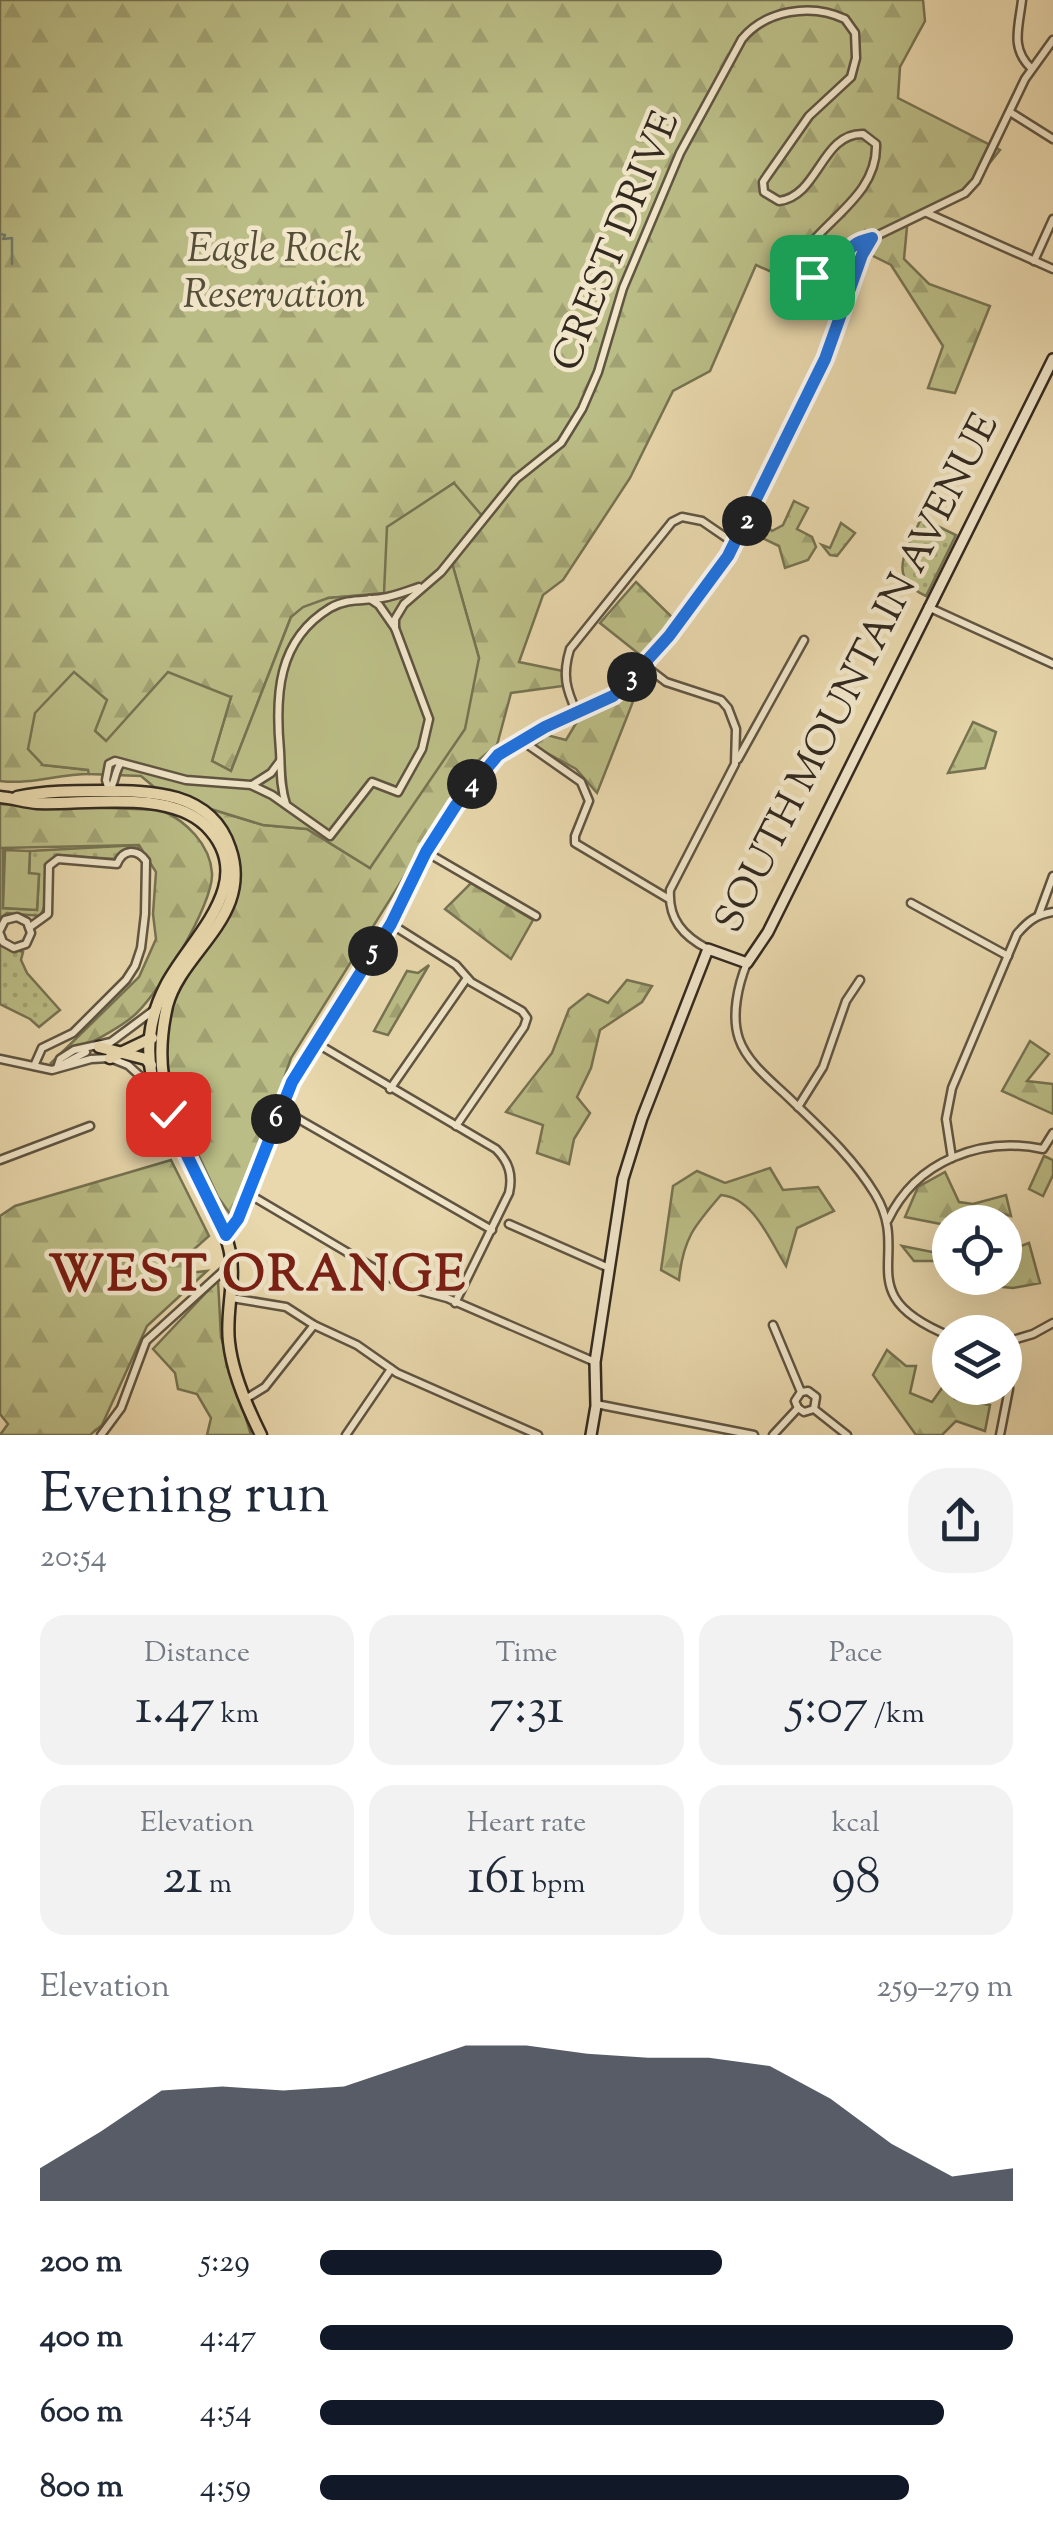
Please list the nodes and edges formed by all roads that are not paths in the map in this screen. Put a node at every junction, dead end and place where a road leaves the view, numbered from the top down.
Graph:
1 (1022, 0) edge
2 (1053, 40) edge
3 (1032, 68) junction
4 (1010, 112) junction
5 (1053, 138) edge
6 (926, 212) junction
7 (1053, 218) edge
8 (872, 238) junction
9 (1034, 261) junction
10 (1053, 270) edge
11 (1053, 359) edge
12 (734, 543) junction
13 (424, 585) junction
14 (370, 599) junction
15 (928, 607) junction
16 (394, 628) junction
17 (804, 640) dead end
18 (1053, 664) edge
19 (644, 665) junction
20 (577, 713) junction
21 (520, 740) junction
22 (280, 759) junction
23 (735, 764) junction
24 (251, 785) junction
25 (109, 791) junction
26 (6, 797) edge
27 (64, 803) junction
28 (114, 803) junction
29 (287, 805) junction
30 (426, 852) junction
31 (1053, 876) edge
32 (670, 899) junction
33 (911, 903) dead end
34 (1053, 912) edge
35 (1038, 915) junction
36 (536, 916) dead end
37 (391, 924) junction
38 (30, 927) junction
39 (0, 932) edge
40 (708, 949) junction
41 (1008, 956) junction
42 (747, 964) junction
43 (467, 978) junction
44 (860, 980) dead end
45 (167, 1006) junction
46 (155, 1010) junction
47 (150, 1041) junction
48 (316, 1043) junction
49 (96, 1048) junction
50 (121, 1051) junction
51 (110, 1058) junction
52 (0, 1059) edge
53 (149, 1062) junction
54 (34, 1066) junction
55 (57, 1068) junction
56 (153, 1088) junction
57 (390, 1089) junction
58 (798, 1107) junction
59 (280, 1108) junction
60 (178, 1124) junction
61 (90, 1126) dead end
62 (456, 1126) junction
63 (1053, 1133) edge
64 (180, 1141) junction
65 (952, 1158) junction
66 (0, 1160) edge
67 (247, 1192) junction
68 (888, 1222) junction
69 (509, 1224) dead end
70 (492, 1230) junction
71 (226, 1235) junction
72 (232, 1262) junction
73 (610, 1268) junction
74 (232, 1298) junction
75 (454, 1303) junction
76 (1053, 1323) edge
77 (773, 1324) dead end
78 (314, 1325) junction
79 (932, 1327) edge
80 (1022, 1337) edge
81 (595, 1362) junction
82 (392, 1369) junction
83 (801, 1392) junction
84 (247, 1398) junction
85 (596, 1404) junction
86 (1006, 1405) edge
87 (798, 1408) junction
88 (814, 1409) junction
89 (101, 1435) edge
90 (261, 1435) edge
91 (346, 1435) edge
92 (538, 1435) edge
93 (591, 1435) edge
94 (754, 1435) edge
95 (773, 1435) edge
96 (847, 1435) edge
97 (1000, 1435) edge

1 - 3 street
2 - 3 street
3 - 4 street
4 - 5 street
4 - 6 street
6 - 8 street
6 - 9 street
7 - 9 street
8 - 12 street
8 - 13 street, CREST DRIVE
9 - 10 street
11 - 15 street, SOUTH MOUNTAIN AVENUE
12 - 19 street
12 - 20 street
13 - 14 street, CREST DRIVE
13 - 16 street, CREST DRIVE
14 - 16 street
14 - 22 street, CREST DRIVE
15 - 18 street
15 - 42 street, SOUTH MOUNTAIN AVENUE
16 - 29 street
17 - 23 street
19 - 20 street
19 - 23 street
20 - 21 street
21 - 30 street
21 - 32 street
22 - 24 street
22 - 29 street, CREST DRIVE
23 - 32 street
24 - 25 street
24 - 29 street
25 - 26 main road
25 - 27 main road
25 - 28 main road
25 - 45 main road
26 - 27 main road
27 - 28 main road
28 - 46 main road
30 - 36 street
30 - 37 street
31 - 35 street
32 - 40 street
33 - 41 street
34 - 35 street
35 - 41 street
37 - 43 street
37 - 48 street
38 - 39 street
38 - 39 street
38 - 54 street
40 - 42 street
40 - 73 street
41 - 65 street
42 - 58 street
43 - 57 street
43 - 62 street
44 - 58 street
45 - 47 main road
45 - 60 main road
46 - 47 main road
46 - 49 street
47 - 50 main road
47 - 53 main road
48 - 57 street
48 - 59 street
49 - 50 main road
49 - 55 street
50 - 51 main road
50 - 53 main road
51 - 55 street
51 - 56 street
52 - 54 street
53 - 56 main road
53 - 60 main road
54 - 55 street
56 - 64 main road
57 - 62 street
58 - 68 street
59 - 67 street
59 - 70 street
60 - 64 main road
61 - 66 street
62 - 70 street
63 - 65 street
64 - 71 main road
65 - 68 street
67 - 71 street
67 - 75 street
68 - 79 street
69 - 73 street
70 - 75 street
71 - 72 main road
72 - 74 main road
72 - 89 street
73 - 81 street
74 - 78 street
74 - 84 main road
75 - 81 street
76 - 80 street
77 - 83 street
78 - 82 street
78 - 84 street
81 - 85 street
82 - 91 street
82 - 92 street
83 - 87 street
83 - 88 street
84 - 90 main road
85 - 93 street
85 - 94 street
86 - 97 street
87 - 88 street
87 - 95 street
88 - 96 street

